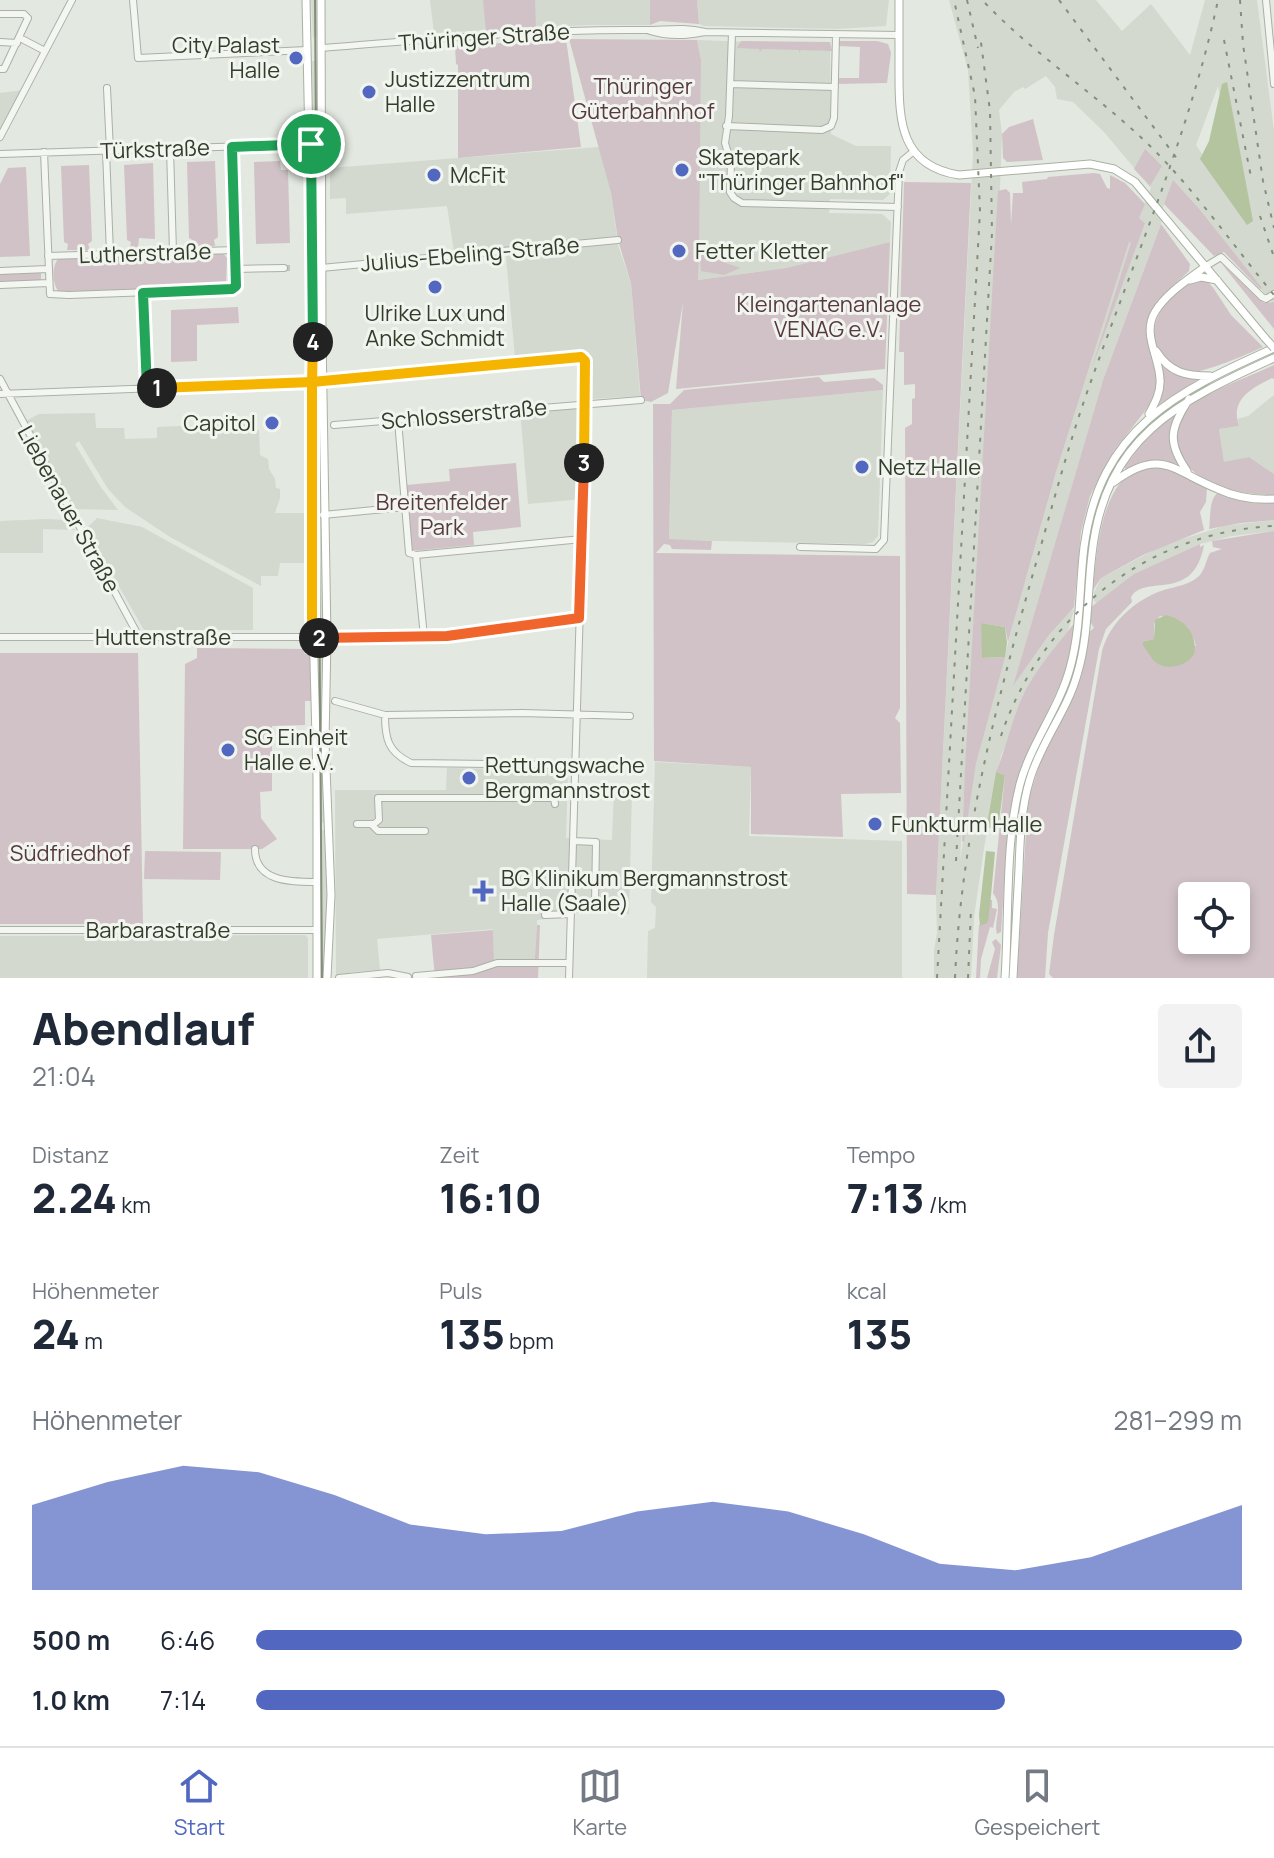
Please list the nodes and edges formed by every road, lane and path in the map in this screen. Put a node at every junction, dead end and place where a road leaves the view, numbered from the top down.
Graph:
1 (72, 0) edge
2 (133, 0) edge
3 (306, 0) edge
4 (321, 0) edge
5 (899, 0) edge
6 (1266, 0) edge
7 (0, 14) edge
8 (732, 33) junction
9 (836, 35) junction
10 (899, 35) junction
11 (19, 40) junction
12 (0, 42) edge
13 (321, 48) junction
14 (307, 50) junction
15 (45, 51) junction
16 (0, 69) edge
17 (730, 84) junction
18 (1274, 84) edge
19 (835, 87) junction
20 (107, 88) dead end
21 (726, 126) junction
22 (0, 137) edge
23 (307, 144) junction
24 (232, 147) junction
25 (170, 149) junction
26 (108, 151) junction
27 (914, 151) junction
28 (44, 152) junction
29 (0, 154) edge
30 (898, 207) junction
31 (618, 240) dead end
32 (235, 250) junction
33 (173, 252) junction
34 (110, 254) junction
35 (48, 256) junction
36 (1206, 266) junction
37 (284, 268) tunnel mouth
38 (321, 268) junction
39 (48, 269) junction
40 (235, 269) junction
41 (0, 271) edge
42 (1187, 280) junction
43 (1217, 280) junction
44 (49, 283) junction
45 (0, 285) edge
46 (143, 293) junction
47 (1274, 294) edge
48 (1153, 347) junction
49 (1274, 348) edge
50 (1274, 358) edge
51 (1212, 376) junction
52 (0, 379) edge
53 (322, 381) junction
54 (312, 382) junction
55 (147, 389) junction
56 (4, 394) edge
57 (1191, 397) junction
58 (641, 400) dead end
59 (586, 403) junction
60 (398, 420) junction
61 (1144, 423) junction
62 (334, 425) dead end
63 (1188, 473) junction
64 (1112, 483) junction
65 (1274, 499) edge
66 (405, 507) junction
67 (323, 515) junction
68 (582, 539) junction
69 (800, 547) dead end
70 (416, 555) junction
71 (579, 618) junction
72 (0, 637) edge
73 (139, 637) junction
74 (424, 637) junction
75 (313, 638) junction
76 (327, 638) junction
77 (335, 701) dead end
78 (385, 715) junction
79 (577, 716) junction
80 (630, 716) dead end
81 (575, 765) junction
82 (555, 804) dead end
83 (357, 824) dead end
84 (371, 824) junction
85 (425, 831) dead end
86 (573, 841) junction
87 (255, 849) dead end
88 (316, 882) junction
89 (570, 911) junction
90 (545, 915) dead end
91 (0, 930) edge
92 (317, 930) junction
93 (569, 963) junction
94 (412, 976) edge
95 (317, 978) edge
96 (327, 978) edge
97 (339, 978) edge
98 (569, 978) edge
99 (1003, 978) edge
100 (1013, 978) edge

1 - 15 street
2 - 14 street
3 - 14 main road
4 - 13 main road
5 - 10 main road
6 - 18 street
7 - 11 street
8 - 9 street, Thüringer Straße
8 - 13 street, Thüringer Straße
8 - 17 street
9 - 10 street, Thüringer Straße
9 - 19 street
10 - 27 main road
11 - 12 street
11 - 15 street
11 - 16 street
13 - 14 main road
13 - 38 main road
14 - 23 main road
15 - 22 street
17 - 19 street
17 - 21 street
19 - 21 street
20 - 26 street
21 - 30 street
23 - 24 street, Türkstraße
23 - 54 main road
24 - 25 street, Türkstraße
24 - 32 street
25 - 26 street, Türkstraße
25 - 33 street
26 - 28 street, Türkstraße
26 - 34 street
27 - 30 street
27 - 36 main road
28 - 29 street, Türkstraße
28 - 35 street
30 - 69 street
31 - 38 street, Julius-Ebeling-Straße
32 - 33 street, Lutherstraße
32 - 40 street, Lutherstraße
33 - 34 street, Lutherstraße
34 - 35 street, Lutherstraße
35 - 39 street, Lutherstraße
36 - 42 main road
36 - 43 main road
36 - 47 street
37 - 40 street, Lutherstraße
38 - 53 main road
39 - 41 street, Lutherstraße
39 - 44 street, Lutherstraße
40 - 46 street, Lutherstraße
42 - 43 main road
42 - 48 main road
43 - 49 main road, bridge
44 - 45 street
44 - 46 street, Lutherstraße
46 - 55 street
48 - 51 main road
48 - 61 main road
49 - 51 main road
50 - 57 main road
51 - 61 main road
52 - 56 street, Liebenauer Straße
53 - 54 main road
53 - 59 street
53 - 67 main road
54 - 55 street
54 - 75 main road
55 - 56 street
56 - 73 street, Liebenauer Straße
57 - 63 main road
57 - 64 main road
58 - 59 street, Schlosserstraße
59 - 60 street, Schlosserstraße
59 - 68 street
60 - 62 street, Schlosserstraße
60 - 66 street
61 - 99 main road
63 - 64 main road
63 - 65 main road
64 - 100 main road
66 - 67 street
66 - 70 street
67 - 76 main road
68 - 70 street
68 - 71 street
70 - 74 street
71 - 74 street, Huttenstraße
71 - 79 street
72 - 73 street, Huttenstraße
73 - 75 street, Huttenstraße
74 - 76 street, Huttenstraße
75 - 76 street, Huttenstraße
75 - 88 main road
76 - 96 main road
77 - 78 street
78 - 79 street
78 - 81 street
79 - 80 street
79 - 81 street
81 - 86 street
82 - 84 street
83 - 84 street
84 - 85 street
86 - 89 street
86 - 89 street
87 - 88 street
88 - 92 main road
89 - 90 street
89 - 93 street
91 - 92 street, Barbarastraße
92 - 95 main road
93 - 94 street
93 - 98 street
94 - 97 street

